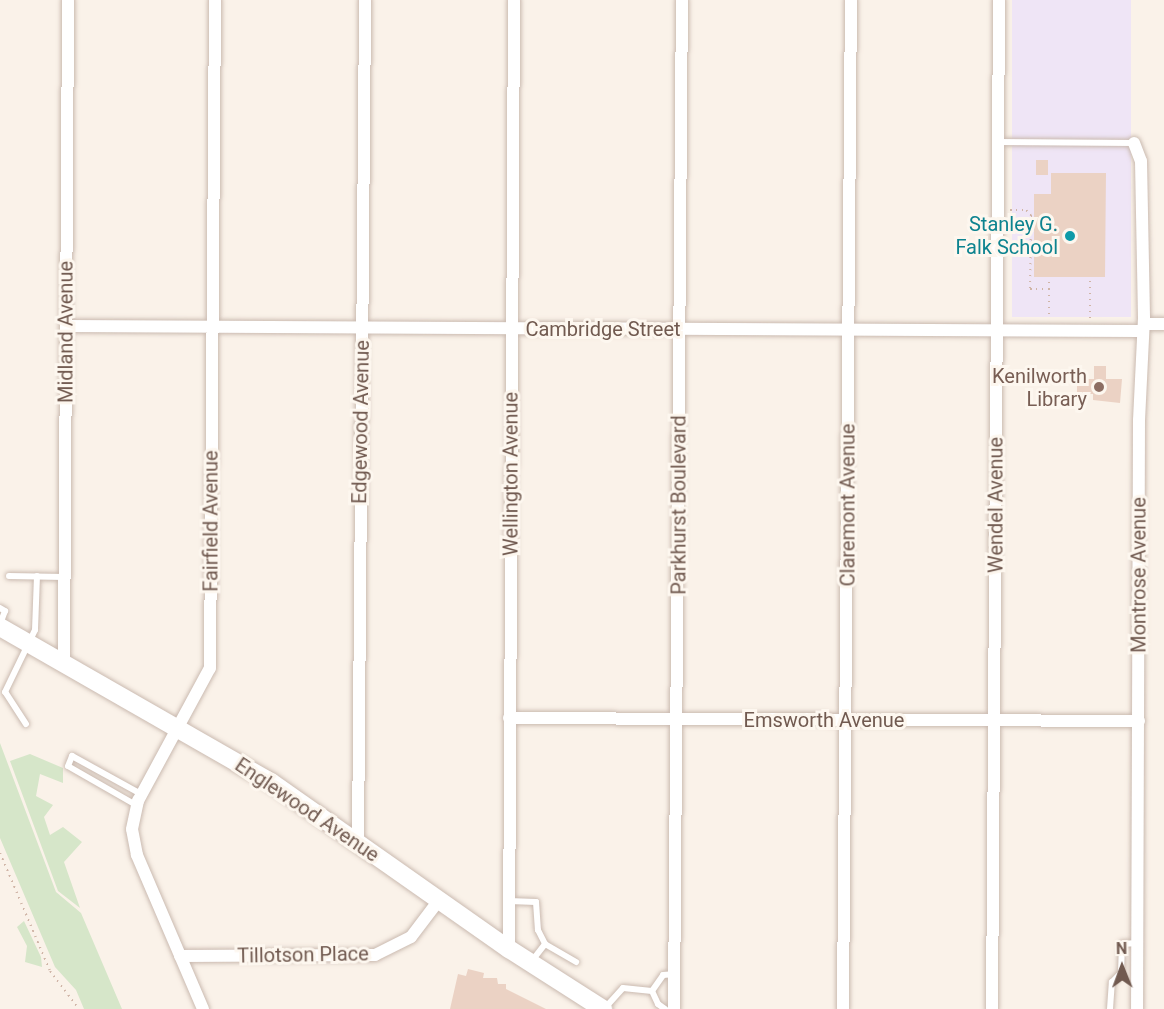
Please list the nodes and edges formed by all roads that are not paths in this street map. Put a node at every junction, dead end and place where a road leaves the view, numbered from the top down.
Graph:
1 (68, 0) edge
2 (215, 0) edge
3 (365, 0) edge
4 (514, 0) edge
5 (682, 0) edge
6 (851, 0) edge
7 (999, 0) edge
8 (998, 142) junction
9 (1134, 143) joint
10 (1164, 324) edge
11 (66, 326) junction
12 (213, 326) junction
13 (362, 327) junction
14 (1142, 327) junction
15 (512, 328) junction
16 (680, 329) junction
17 (997, 329) junction
18 (850, 330) junction
19 (9, 576) dead end
20 (37, 576) junction
21 (65, 577) junction
22 (0, 608) edge
23 (0, 626) edge
24 (29, 643) junction
25 (64, 664) junction
26 (509, 718) junction
27 (677, 719) junction
28 (847, 720) junction
29 (995, 721) junction
30 (1139, 721) junction
31 (27, 724) dead end
32 (177, 728) junction
33 (139, 800) junction
34 (358, 843) junction
35 (438, 900) junction
36 (509, 901) junction
37 (1138, 943) junction
38 (545, 944) junction
39 (509, 949) junction
40 (180, 956) junction
41 (576, 962) dead end
42 (531, 963) junction
43 (675, 974) junction
44 (652, 991) junction
45 (203, 1009) edge
46 (603, 1009) edge
47 (665, 1009) edge
48 (674, 1009) edge
49 (843, 1009) edge
50 (992, 1009) edge
51 (1110, 1009) edge
52 (1137, 1009) edge

1 - 11 street, Midland Avenue
2 - 12 street, Fairfield Avenue
3 - 13 street, Edgewood Avenue
4 - 15 street, Wellington Avenue
5 - 16 street, Parkhurst Boulevard
6 - 18 street, Claremont Avenue
7 - 8 street, Wendel Avenue
8 - 9 lane
8 - 17 street, Wendel Avenue
9 - 14 street, Montrose Avenue
10 - 14 street, Cambridge Street
11 - 12 street, Cambridge Street
11 - 21 street, Midland Avenue
12 - 13 street, Cambridge Street
12 - 32 street, Fairfield Avenue
13 - 15 street, Cambridge Street
13 - 34 street, Edgewood Avenue
14 - 17 street, Cambridge Street
14 - 30 street, Montrose Avenue
15 - 16 street, Cambridge Street
15 - 26 street, Wellington Avenue
16 - 18 street, Cambridge Street
16 - 27 street, Parkhurst Boulevard
17 - 18 street, Cambridge Street
17 - 29 street, Wendel Avenue
18 - 28 street, Claremont Avenue
19 - 20 lane
20 - 21 lane
20 - 24 lane
21 - 25 street, Midland Avenue
22 - 23 lane
23 - 24 street, Englewood Avenue
24 - 25 street, Englewood Avenue
24 - 31 lane
25 - 32 street, Englewood Avenue
26 - 27 street, Emsworth Avenue
26 - 36 street, Wellington Avenue
27 - 28 street, Emsworth Avenue
27 - 43 street, Parkhurst Boulevard
28 - 29 street, Emsworth Avenue
28 - 49 street, Claremont Avenue
29 - 30 street, Emsworth Avenue
29 - 50 street, Wendel Avenue
30 - 37 street, Montrose Avenue
32 - 33 street, Fairfield Avenue
32 - 34 street, Englewood Avenue
33 - 33 lane
33 - 40 street, Fairfield Avenue
34 - 35 street, Englewood Avenue
35 - 39 street, Englewood Avenue
35 - 40 street, Tillotson Place
36 - 38 lane
36 - 39 street, Wellington Avenue
37 - 51 lane
37 - 52 street, Montrose Avenue
38 - 41 lane
38 - 42 lane
39 - 42 street, Englewood Avenue
40 - 45 street, Fairfield Avenue
42 - 46 street, Englewood Avenue
43 - 44 lane
43 - 48 street, Parkhurst Boulevard
44 - 46 lane
44 - 47 lane

